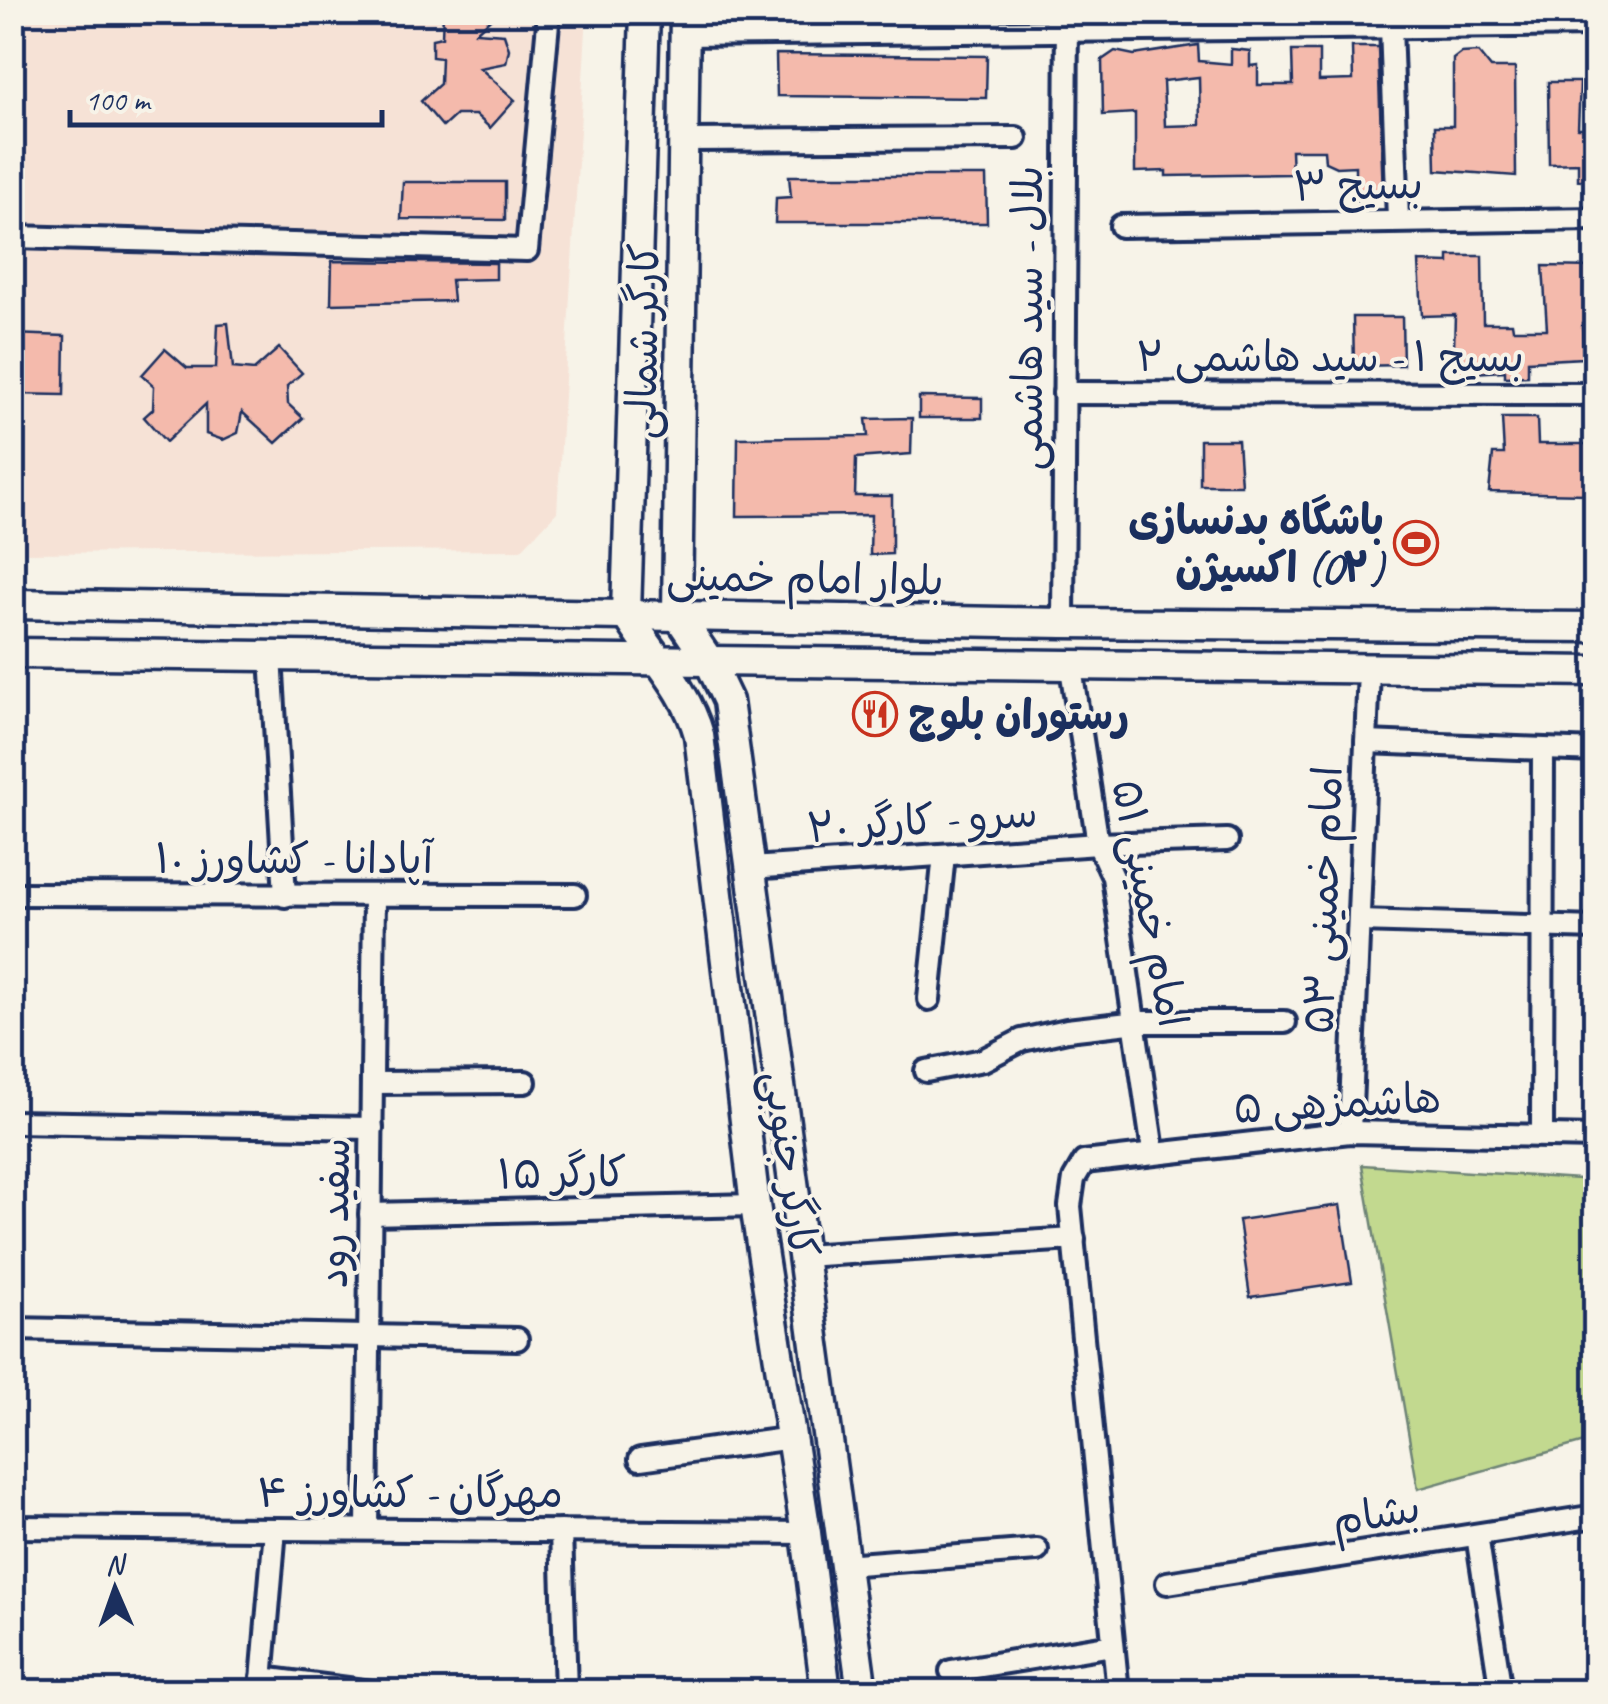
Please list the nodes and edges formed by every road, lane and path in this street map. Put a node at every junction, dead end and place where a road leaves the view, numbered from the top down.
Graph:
1 (549, 12) edge
2 (645, 12) edge
3 (1067, 20) edge
4 (684, 24) edge
5 (1596, 25) edge
6 (1391, 26) junction
7 (1016, 138) dead end
8 (684, 140) junction
9 (1596, 219) edge
10 (1398, 220) junction
11 (1121, 226) dead end
12 (12, 237) edge
13 (1064, 393) junction
14 (1596, 394) edge
15 (632, 416) junction
16 (682, 421) junction
17 (12, 604) edge
18 (626, 612) junction
19 (677, 614) junction
20 (1063, 623) junction
21 (1596, 627) edge
22 (12, 653) edge
23 (271, 656) junction
24 (654, 659) junction
25 (709, 661) junction
26 (1070, 668) junction
27 (1369, 670) junction
28 (1596, 671) edge
29 (1366, 742) junction
30 (1543, 749) junction
31 (1596, 751) edge
32 (1227, 840) dead end
33 (1098, 844) junction
34 (944, 855) junction
35 (750, 868) junction
36 (12, 894) edge
37 (575, 895) dead end
38 (286, 896) junction
39 (374, 897) junction
40 (1359, 921) junction
41 (1543, 926) junction
42 (1596, 928) edge
43 (929, 998) dead end
44 (1138, 1022) junction
45 (1285, 1022) dead end
46 (926, 1071) dead end
47 (525, 1082) dead end
48 (372, 1083) junction
49 (12, 1122) edge
50 (372, 1128) junction
51 (1350, 1132) junction
52 (1542, 1134) junction
53 (1596, 1137) edge
54 (1153, 1152) junction
55 (796, 1200) junction
56 (755, 1204) junction
57 (370, 1214) junction
58 (1074, 1239) junction
59 (803, 1256) junction
60 (12, 1329) edge
61 (369, 1337) junction
62 (518, 1339) dead end
63 (792, 1438) junction
64 (640, 1459) dead end
65 (1596, 1516) edge
66 (12, 1527) edge
67 (275, 1529) junction
68 (367, 1530) junction
69 (561, 1531) junction
70 (806, 1533) junction
71 (1477, 1535) junction
72 (1037, 1550) dead end
73 (844, 1565) junction
74 (1168, 1583) dead end
75 (1113, 1645) junction
76 (951, 1671) dead end
77 (262, 1684) edge
78 (371, 1692) edge
79 (566, 1692) edge
80 (826, 1692) edge
81 (862, 1692) edge
82 (1118, 1692) edge
83 (1501, 1692) edge

1 - 12 street
2 - 15 main road, کارگر شمالی
3 - 4 street
3 - 6 street
3 - 13 street, بلال - سید هاشمی
4 - 8 main road, کارگر شمالی
5 - 6 street
6 - 10 street
7 - 8 street
8 - 16 main road, کارگر شمالی
9 - 10 street, بسیج ۳
10 - 11 street, بسیج ۳
13 - 14 street, بسیج ۱ - سید هاشمی ۲
13 - 20 street, بلال - سید هاشمی
15 - 16 main road
15 - 18 main road, کارگر شمالی
16 - 19 main road, کارگر شمالی
17 - 18 main road, بلوار امام خمینی
18 - 19 main road, بلوار امام خمینی
18 - 24 main road
19 - 20 main road, بلوار امام خمینی
19 - 25 main road
20 - 21 main road, بلوار امام خمینی
22 - 23 main road, بلوار امام خمینی
23 - 24 main road, بلوار امام خمینی
23 - 38 street
24 - 25 main road, بلوار امام خمینی
24 - 56 main road, کارگر جنوبی
25 - 26 main road, بلوار امام خمینی
25 - 35 main road, کارگر جنوبی
26 - 27 main road, بلوار امام خمینی
26 - 33 street, امام خمینی ۵۱
27 - 28 main road, بلوار امام خمینی
27 - 29 street, امام خمینی ۵۳
29 - 30 street
29 - 40 street, امام خمینی ۵۳
30 - 31 street
30 - 41 street
32 - 33 street, سرو - کارگر ۲۰
33 - 34 street, سرو - کارگر ۲۰
33 - 44 street, امام خمینی ۵۱
34 - 35 street, سرو - کارگر ۲۰
34 - 43 street
35 - 55 main road, کارگر جنوبی
36 - 38 street, آپادانا - کشاورز ۱۰
37 - 39 street, آپادانا - کشاورز ۱۰
38 - 39 street, آپادانا - کشاورز ۱۰
39 - 48 street, سفید رود
40 - 41 street
40 - 51 street, امام خمینی ۵۳
41 - 42 street
41 - 52 street
44 - 45 street
44 - 46 street
44 - 54 street, امام خمینی ۵۱
47 - 48 street
48 - 50 street, سفید رود
49 - 50 street
50 - 57 street, سفید رود
51 - 52 street, هاشمزهی ۵
51 - 54 street, هاشمزهی ۵
52 - 53 street, هاشمزهی ۵
54 - 58 street, هاشمزهی ۵
55 - 56 main road
55 - 59 main road, کارگر جنوبی
56 - 57 street, کارگر ۱۵
56 - 63 main road, کارگر جنوبی
57 - 61 street, سفید رود
58 - 59 street
58 - 75 street
59 - 73 main road, کارگر جنوبی
60 - 61 street
61 - 62 street
61 - 68 street, سفید رود
63 - 64 street
63 - 70 main road, کارگر جنوبی
65 - 71 street, بشام
66 - 67 street, مهرگان - کشاورز ۴
67 - 68 street, مهرگان - کشاورز ۴
67 - 77 street
68 - 69 street, مهرگان - کشاورز ۴
69 - 70 street, مهرگان - کشاورز ۴
69 - 79 street
70 - 80 main road, کارگر جنوبی
71 - 74 street, بشام
71 - 83 street
72 - 73 street
73 - 81 main road, کارگر جنوبی
75 - 76 street
75 - 82 street
77 - 78 street

